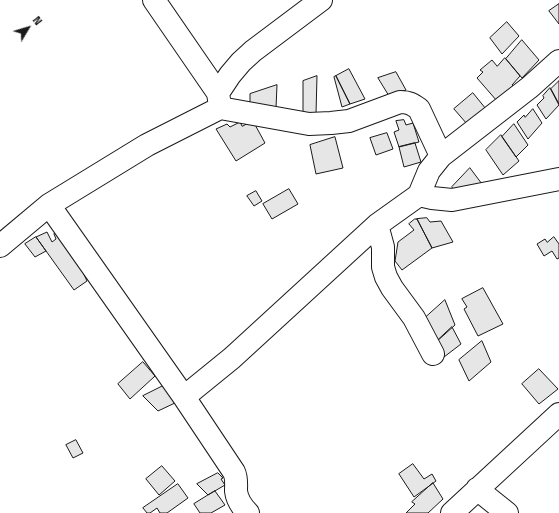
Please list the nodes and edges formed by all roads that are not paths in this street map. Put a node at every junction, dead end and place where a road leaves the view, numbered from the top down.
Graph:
1 (154, 0) edge
2 (321, 0) edge
3 (559, 61) edge
4 (219, 100) junction
5 (441, 156) junction
6 (559, 179) edge
7 (419, 195) junction
8 (49, 205) junction
9 (377, 224) junction
10 (0, 246) edge
11 (433, 354) dead end
12 (184, 397) junction
13 (559, 414) edge
14 (477, 490) junction
15 (248, 513) edge
16 (452, 513) edge
17 (507, 513) edge

1 - 4 street
2 - 4 street
3 - 5 street
4 - 5 street
4 - 8 street
5 - 7 street
6 - 7 street
7 - 9 street
8 - 10 street
8 - 12 street
9 - 11 street
9 - 12 street
12 - 15 street
13 - 14 street
14 - 16 street
14 - 17 street

